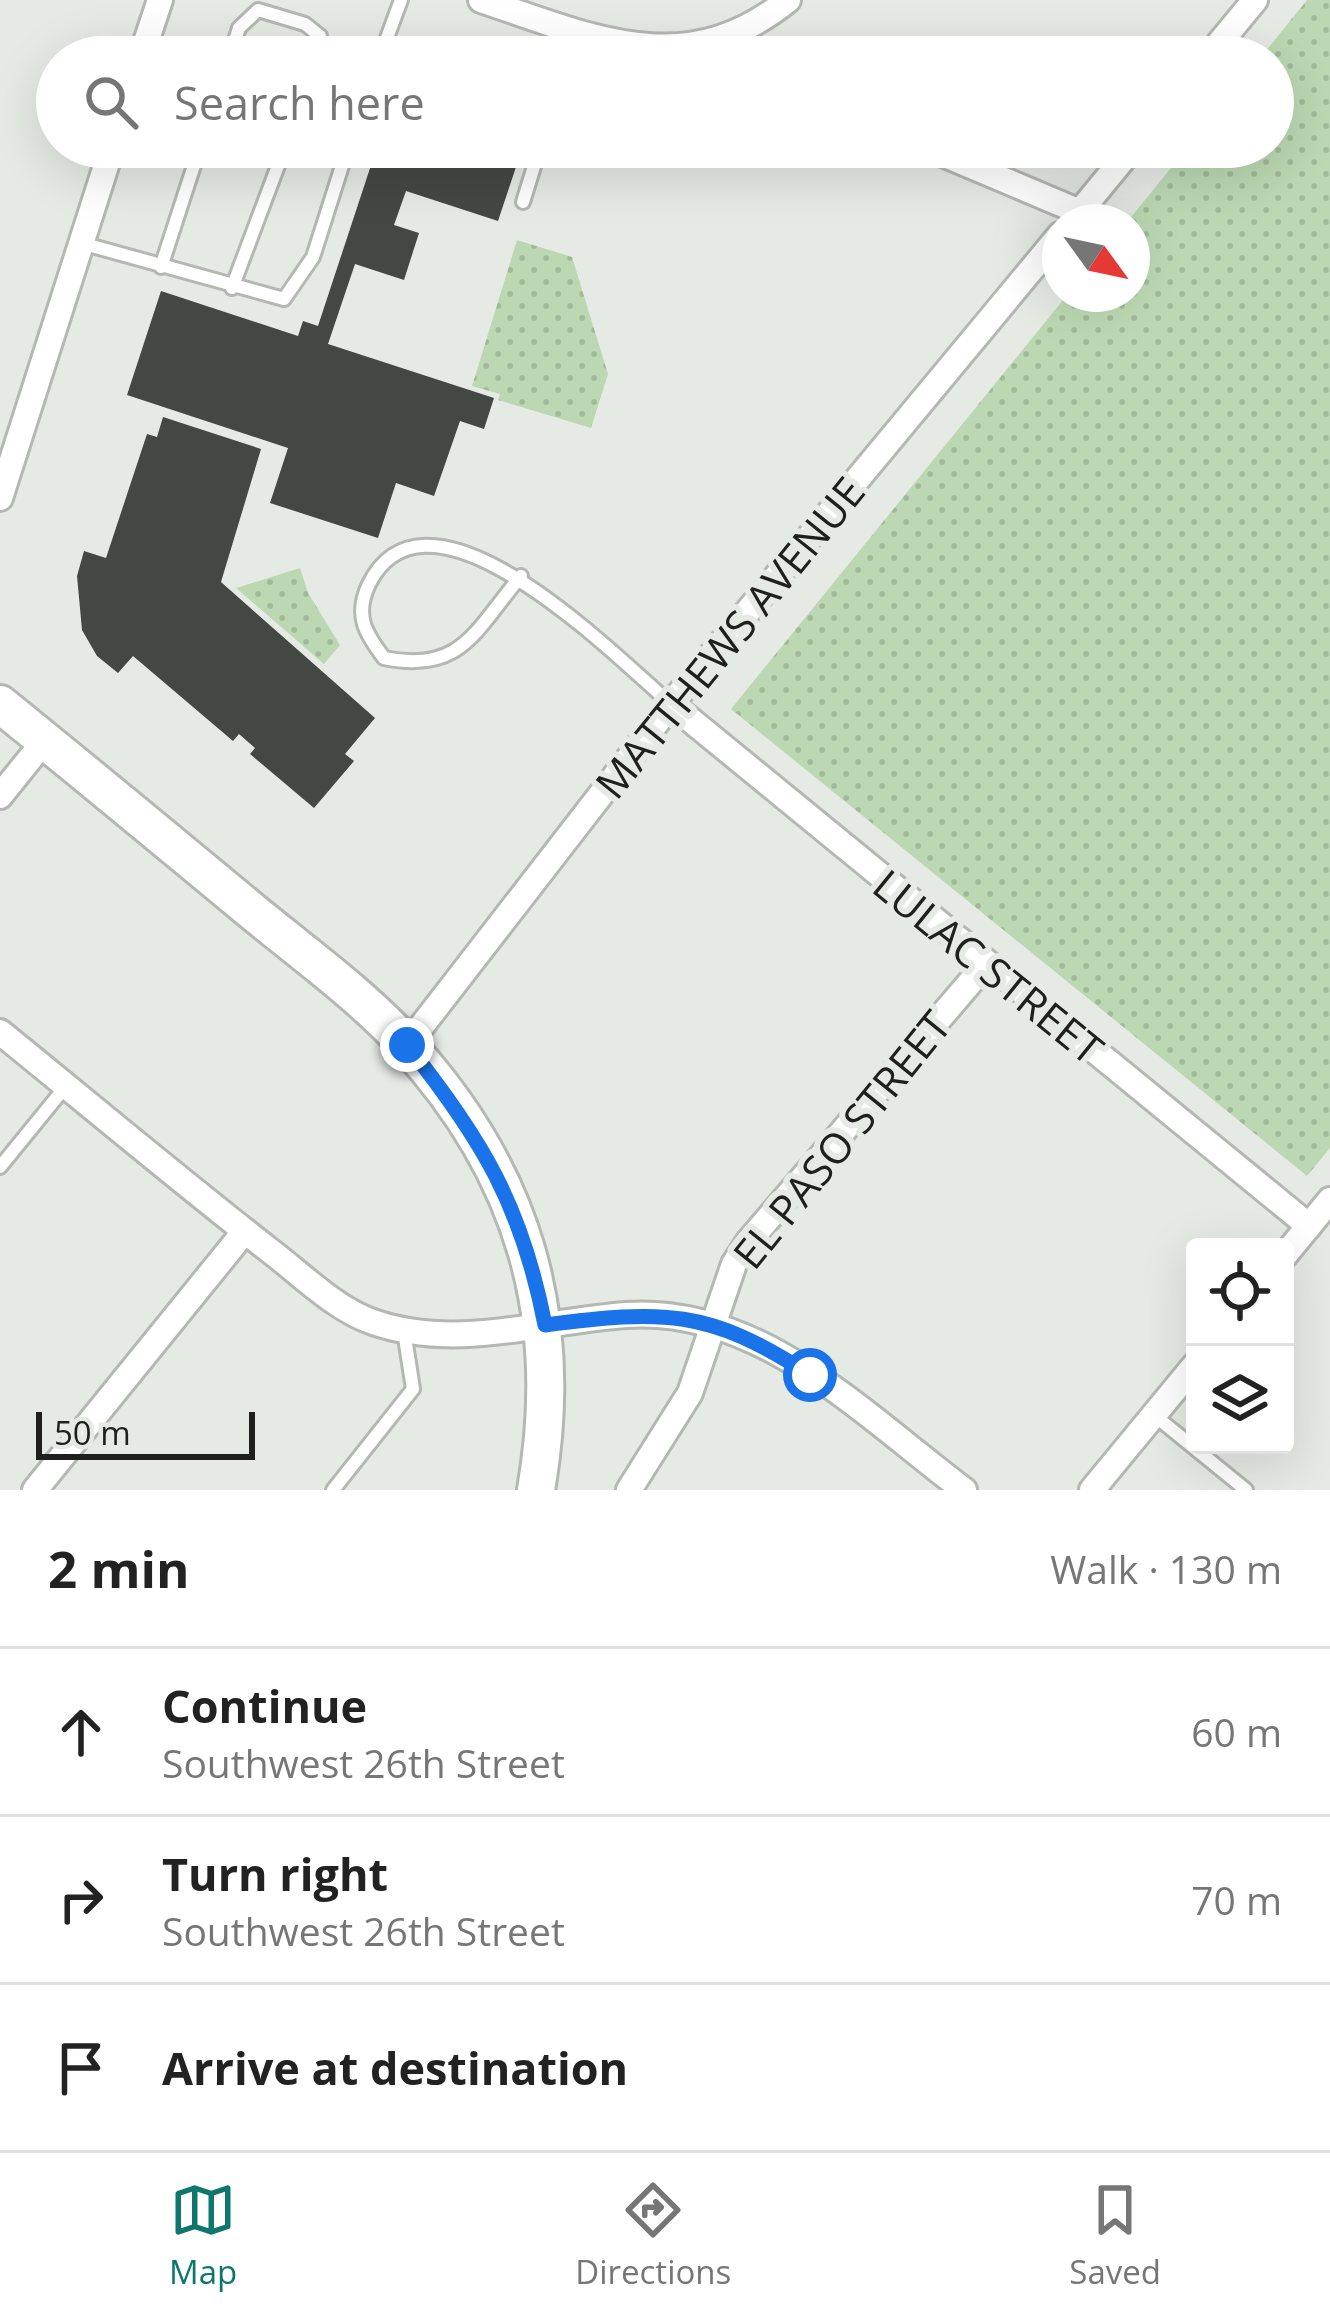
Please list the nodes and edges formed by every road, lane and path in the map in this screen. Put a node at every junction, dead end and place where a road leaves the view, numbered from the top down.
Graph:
1 (160, 0) edge
2 (401, 0) edge
3 (481, 0) edge
4 (788, 0) edge
5 (1255, 0) edge
6 (148, 36) edge
7 (237, 36) edge
8 (320, 36) edge
9 (389, 36) edge
10 (558, 36) edge
11 (731, 36) edge
12 (1225, 36) edge
13 (105, 168) edge
14 (193, 168) edge
15 (277, 168) edge
16 (341, 168) edge
17 (534, 168) edge
18 (971, 168) edge
19 (1116, 168) edge
20 (523, 202) dead end
21 (1047, 204) edge
22 (1086, 204) edge
23 (80, 242) junction
24 (1042, 258) edge
25 (160, 267) junction
26 (232, 288) junction
27 (0, 498) edge
28 (521, 576) junction
29 (0, 704) edge
30 (671, 704) junction
31 (45, 740) junction
32 (0, 796) edge
33 (986, 964) junction
34 (0, 1032) edge
35 (407, 1045) junction
36 (66, 1086) junction
37 (0, 1167) edge
38 (1330, 1200) edge
39 (1309, 1226) junction
40 (245, 1231) junction
41 (1294, 1244) edge
42 (713, 1324) junction
43 (545, 1325) junction
44 (404, 1331) junction
45 (1186, 1376) edge
46 (1154, 1415) junction
47 (35, 1490) edge
48 (334, 1490) edge
49 (536, 1490) edge
50 (628, 1490) edge
51 (964, 1490) edge
52 (1092, 1490) edge
53 (1246, 1490) edge

1 - 6 street
2 - 9 lane
3 - 10 street
4 - 11 street
5 - 12 street
7 - 8 lane
13 - 23 street
14 - 25 lane
15 - 26 lane
16 - 26 lane
17 - 20 lane
18 - 21 street
19 - 22 street
23 - 25 lane
23 - 27 street
24 - 30 street, MATTHEWS AVENUE
25 - 26 lane
28 - 28 lane
28 - 30 lane
29 - 31 main road
30 - 33 street, LULAC STREET
30 - 35 street, MATTHEWS AVENUE
31 - 32 street
31 - 35 main road
33 - 39 street, LULAC STREET
33 - 42 street, EL PASO STREET
34 - 36 street
35 - 43 main road
36 - 37 lane
36 - 40 street
38 - 39 street
39 - 41 street
40 - 44 street
40 - 47 street
42 - 43 street
42 - 50 street, EL PASO STREET
42 - 51 street
43 - 44 street
43 - 49 main road
44 - 48 lane
45 - 46 street
46 - 52 street
46 - 53 lane

